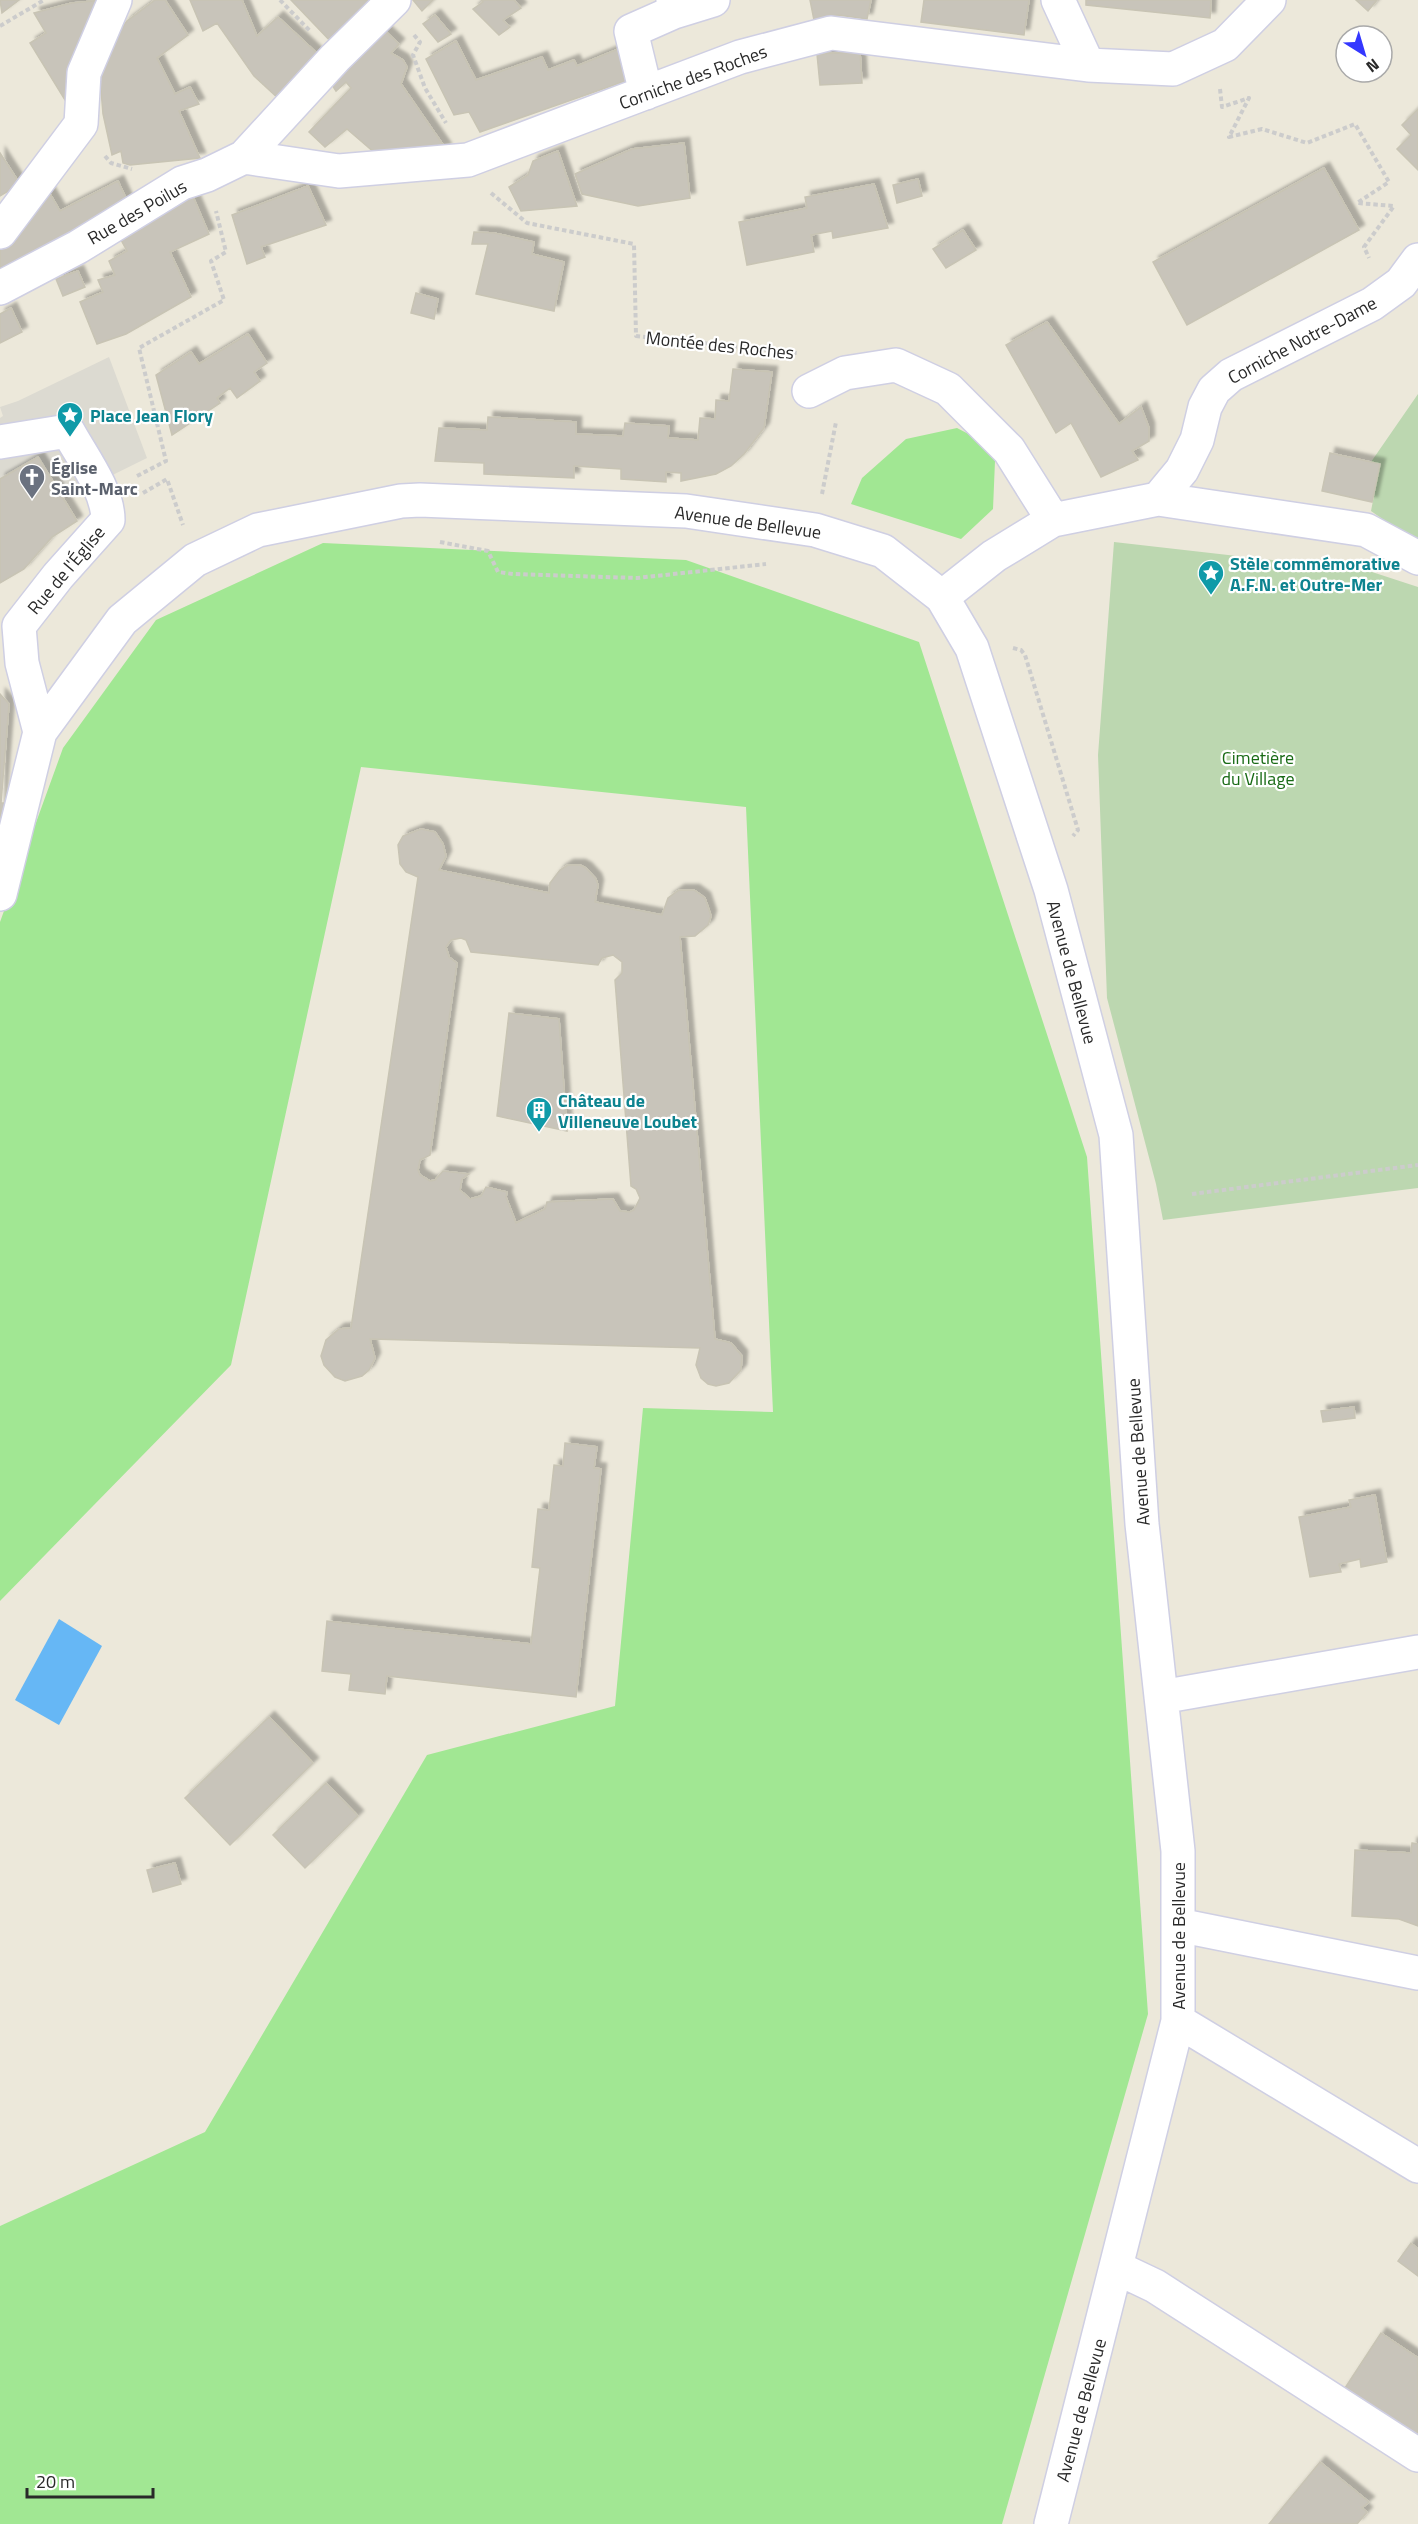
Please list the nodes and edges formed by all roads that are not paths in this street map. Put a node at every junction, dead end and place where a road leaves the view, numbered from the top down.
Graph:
1 (115, 0) edge
2 (713, 0) edge
3 (1058, 0) edge
4 (1269, 0) edge
5 (391, 3) edge
6 (674, 6) edge
7 (1088, 65) junction
8 (646, 93) junction
9 (244, 157) junction
10 (0, 232) edge
11 (1418, 260) edge
12 (0, 288) edge
13 (808, 391) road end
14 (0, 442) edge
15 (1158, 499) junction
16 (1053, 520) junction
17 (1418, 558) edge
18 (942, 597) junction
19 (11, 653) edge
20 (40, 732) junction
21 (0, 894) edge
22 (1418, 1652) edge
23 (1161, 1697) junction
24 (1178, 1925) junction
25 (1418, 1973) edge
26 (1178, 2021) junction
27 (1418, 2166) edge
28 (1117, 2268) junction
29 (1418, 2454) edge
30 (1051, 2524) edge

1 - 10 street
2 - 6 street
3 - 7 street
4 - 7 street, Corniche des Roches
5 - 9 street, Rue des Poilus
6 - 8 street
7 - 8 street, Corniche des Roches
8 - 9 street, Corniche des Roches
9 - 12 street, Rue des Poilus
11 - 15 street, Corniche Notre-Dame
13 - 16 street
14 - 19 street, Rue de l'Église
15 - 16 street
15 - 17 street
16 - 18 street
18 - 20 street, Avenue de Bellevue
18 - 23 street, Avenue de Bellevue
19 - 20 street, Rue de l'Église
20 - 21 street, Avenue de Bellevue
22 - 23 street
23 - 24 street, Avenue de Bellevue
24 - 25 street
24 - 26 street, Avenue de Bellevue
26 - 27 street
26 - 28 street, Avenue de Bellevue
28 - 29 street
28 - 30 street, Avenue de Bellevue

